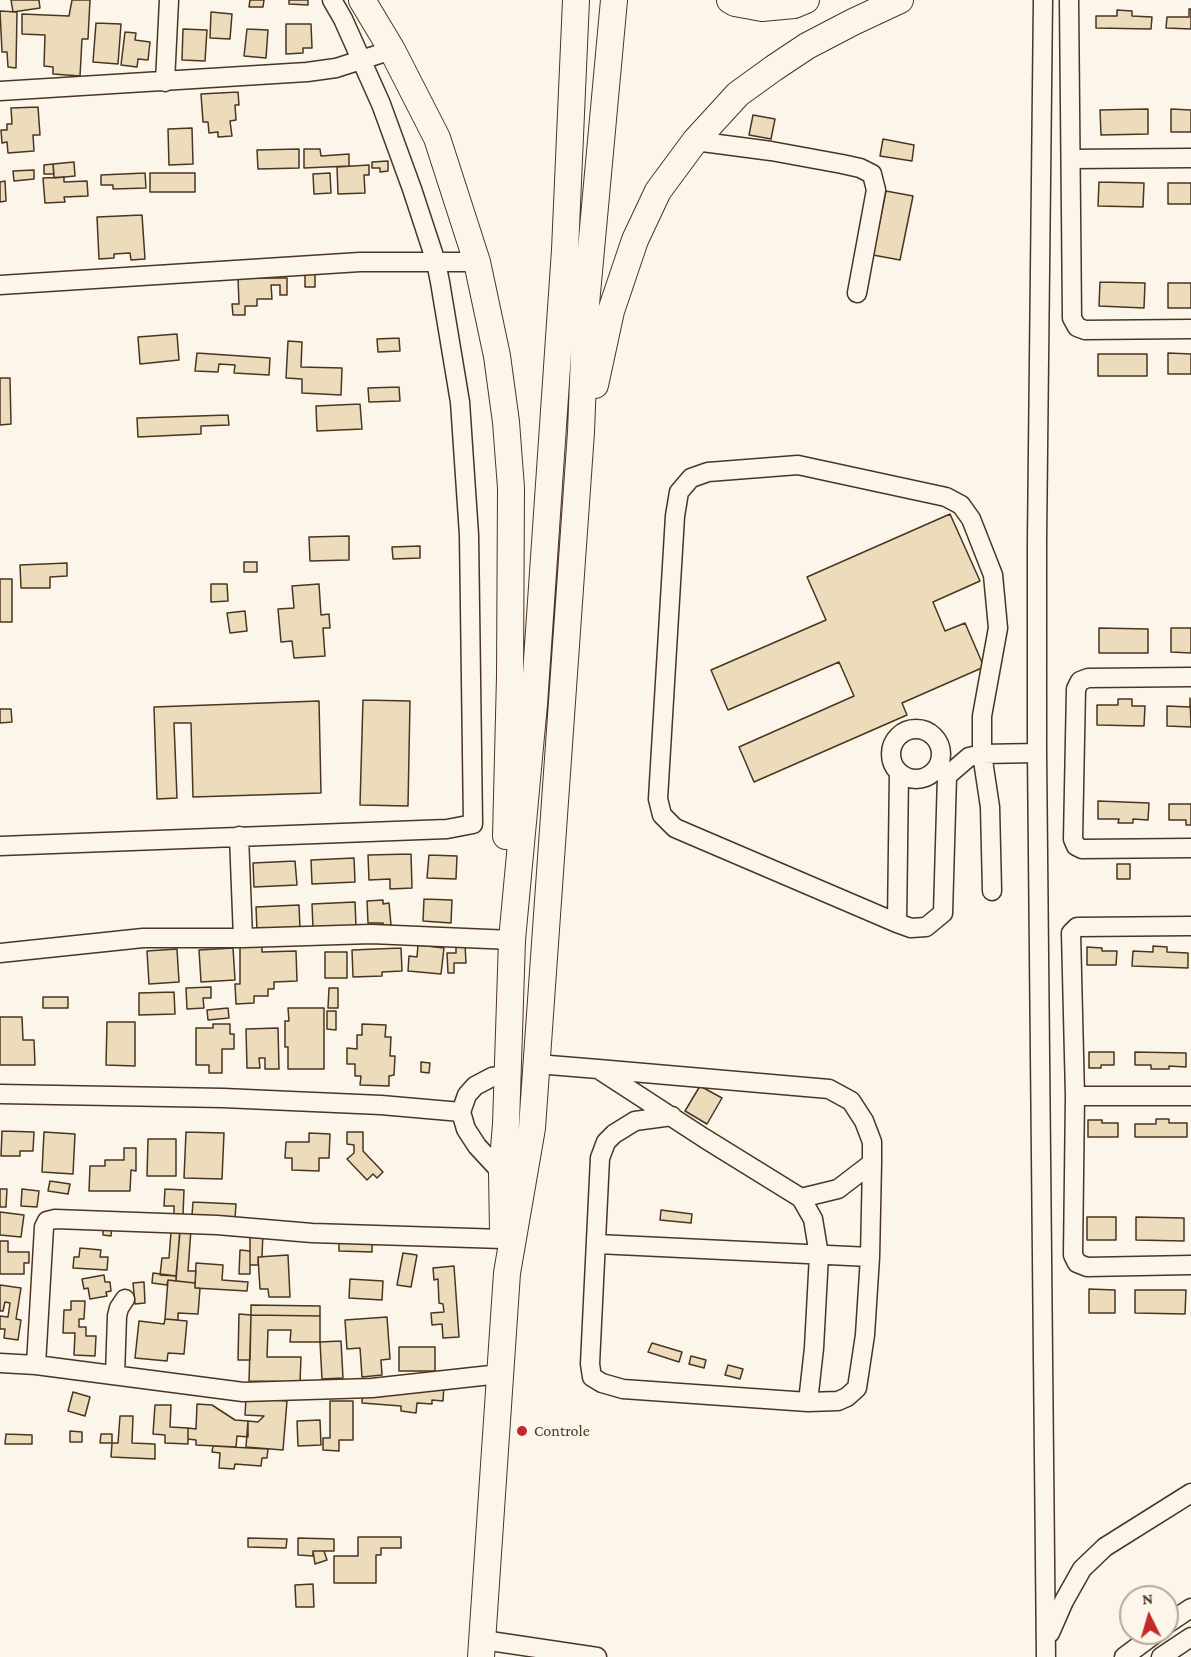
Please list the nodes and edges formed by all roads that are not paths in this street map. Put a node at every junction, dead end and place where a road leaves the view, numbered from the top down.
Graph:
1 (169, 0) edge
2 (332, 0) edge
3 (362, 0) edge
4 (576, 0) edge
5 (614, 0) edge
6 (730, 0) edge
7 (806, 0) edge
8 (900, 0) edge
9 (1043, 0) edge
10 (1069, 0) edge
11 (392, 50) junction
12 (362, 61) junction
13 (165, 82) junction
14 (0, 91) edge
15 (695, 141) junction
16 (1191, 158) edge
17 (1072, 159) junction
18 (436, 262) junction
19 (477, 262) junction
20 (0, 285) edge
21 (857, 293) dead end
22 (1191, 329) edge
23 (581, 432) junction
24 (1191, 677) edge
25 (1036, 753) junction
26 (982, 754) junction
27 (899, 773) junction
28 (942, 773) junction
29 (473, 824) junction
30 (507, 824) junction
31 (239, 836) junction
32 (0, 846) edge
33 (1191, 848) edge
34 (992, 891) dead end
35 (897, 922) junction
36 (1191, 926) edge
37 (513, 936) junction
38 (243, 938) junction
39 (0, 953) edge
40 (537, 1064) junction
41 (598, 1069) junction
42 (507, 1075) junction
43 (0, 1094) edge
44 (1075, 1096) junction
45 (1191, 1096) edge
46 (461, 1112) junction
47 (672, 1116) junction
48 (872, 1163) junction
49 (502, 1173) junction
50 (801, 1198) junction
51 (503, 1239) junction
52 (597, 1244) junction
53 (819, 1254) junction
54 (870, 1257) junction
55 (1191, 1265) edge
56 (507, 1273) junction
57 (125, 1299) dead end
58 (0, 1363) edge
59 (36, 1365) junction
60 (500, 1374) junction
61 (115, 1375) junction
62 (808, 1402) junction
63 (1191, 1493) edge
64 (1191, 1637) edge
65 (1140, 1645) edge
66 (482, 1648) edge
67 (1047, 1648) edge
68 (552, 1654) edge
69 (597, 1657) edge
70 (1124, 1657) edge
71 (1161, 1657) edge

1 - 13 street
2 - 12 street
3 - 11 highway
4 - 37 highway
5 - 23 highway
6 - 7 highway
8 - 15 highway
9 - 25 street
10 - 17 street
11 - 12 street
11 - 19 highway
12 - 13 street
12 - 18 street
13 - 14 street
15 - 21 street
15 - 23 highway
16 - 17 street
17 - 22 street
18 - 19 street
18 - 20 street
18 - 29 street
19 - 30 highway
23 - 40 highway
24 - 33 street
25 - 26 street
25 - 67 street
26 - 28 street
26 - 34 street
26 - 35 street
27 - 28 street
27 - 28 street
27 - 35 street
28 - 35 street
29 - 30 street
29 - 31 street
30 - 37 highway
31 - 32 street
31 - 38 street
36 - 44 street
37 - 38 street
37 - 42 highway
38 - 39 street
40 - 41 street
40 - 56 highway
41 - 47 street
41 - 48 street
42 - 46 street
42 - 49 highway
43 - 46 street
44 - 45 street
44 - 55 street
46 - 49 street
47 - 50 street
47 - 52 street
48 - 50 street
48 - 54 street
49 - 51 highway
50 - 53 street
51 - 56 highway
51 - 59 street
52 - 53 street
52 - 62 street
53 - 54 street
53 - 62 street
54 - 62 street
56 - 60 highway
57 - 61 street
58 - 59 street
59 - 61 street
60 - 61 street
60 - 66 highway
63 - 67 street
64 - 71 street
65 - 70 street
66 - 68 street
68 - 69 street

